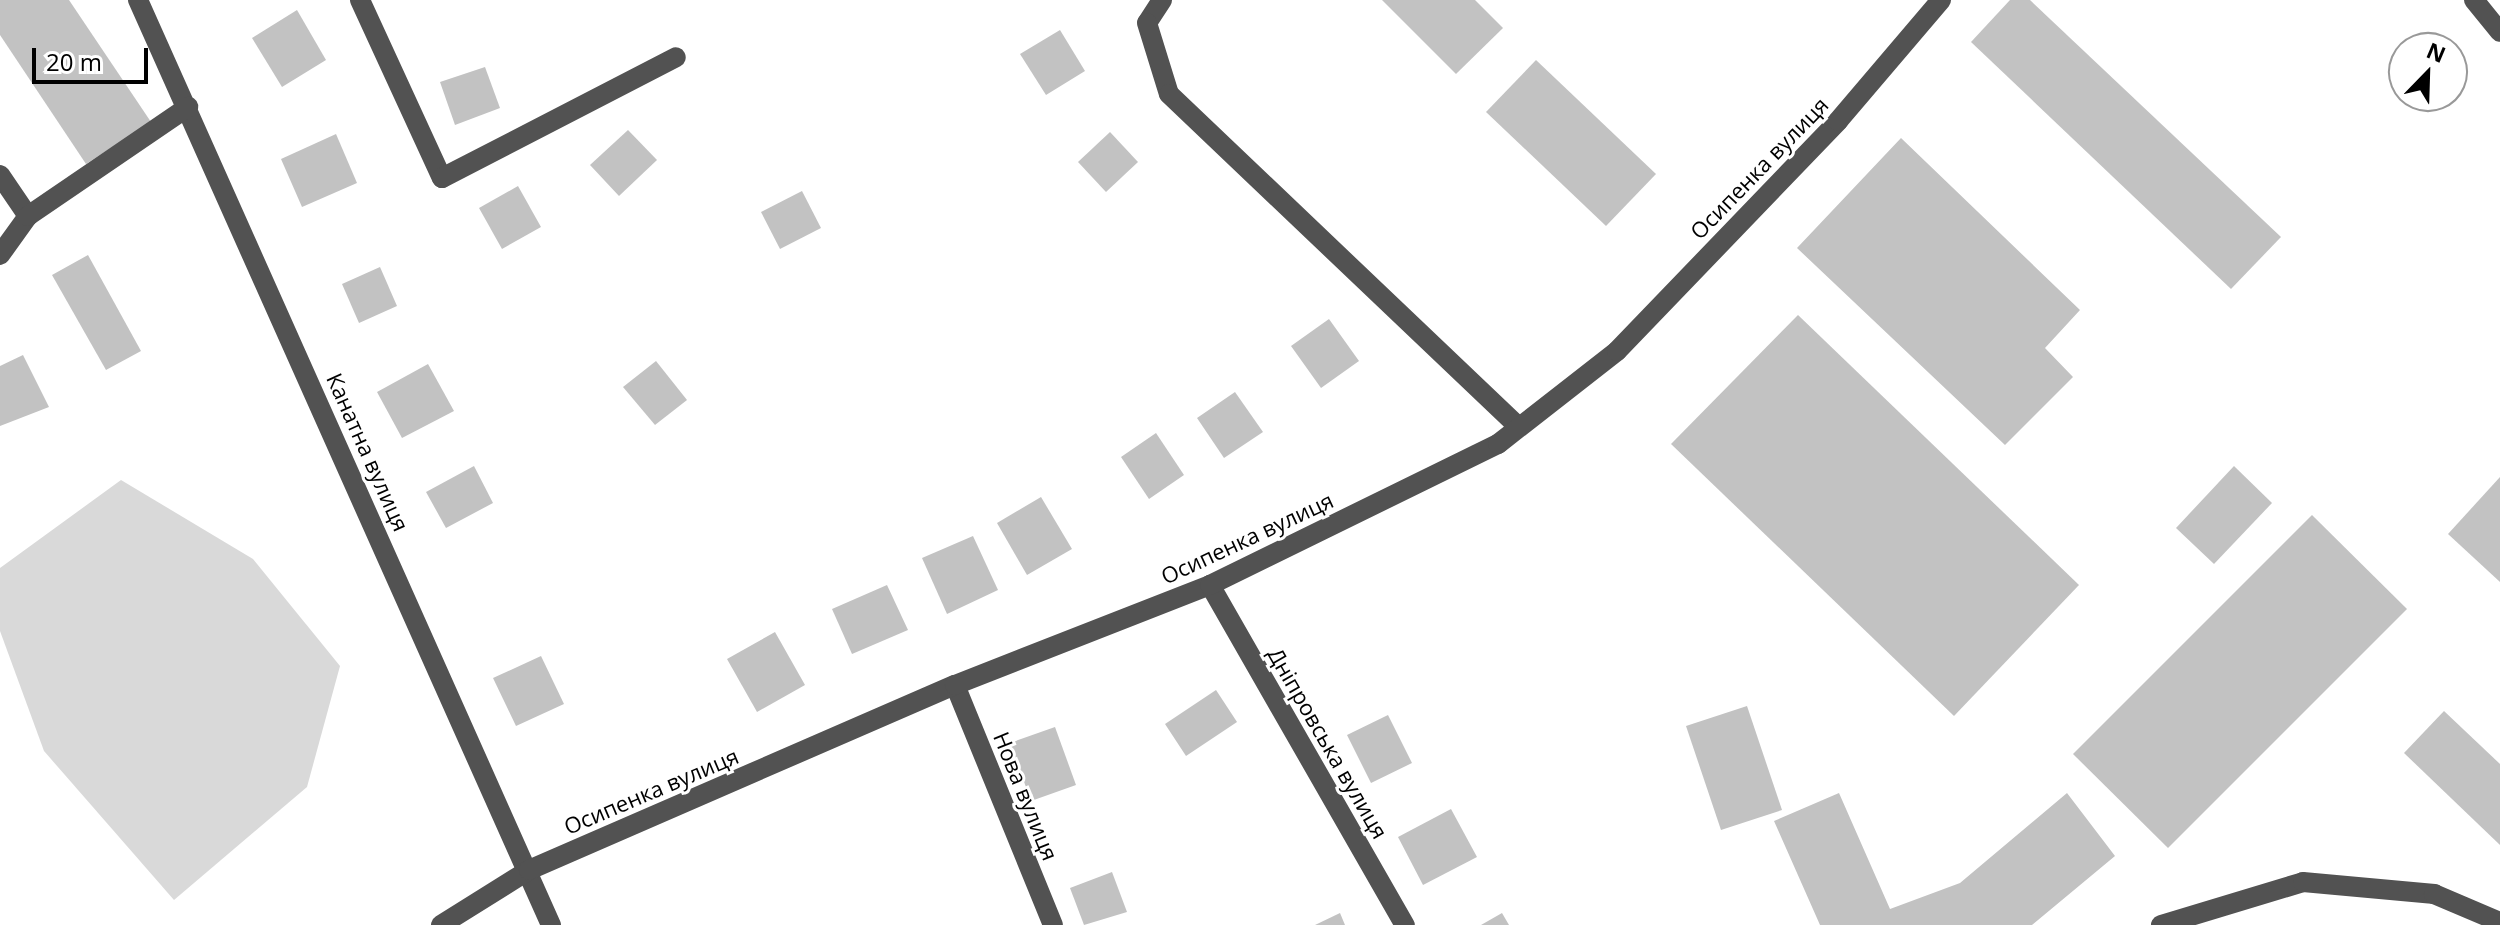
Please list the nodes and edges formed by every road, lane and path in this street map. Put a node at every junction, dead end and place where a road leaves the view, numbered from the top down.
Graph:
1 (138, 0) edge
2 (360, 0) edge
3 (1162, 0) edge
4 (2474, 0) edge
5 (1929, 5) edge
6 (2500, 32) edge
7 (676, 57) dead end
8 (188, 107) junction
9 (0, 175) edge
10 (28, 216) junction
11 (0, 255) edge
12 (1519, 427) junction
13 (1210, 585) junction
14 (955, 685) junction
15 (529, 870) junction
16 (2500, 922) edge
17 (441, 925) edge
18 (551, 925) edge
19 (1053, 925) edge
20 (1405, 925) edge
21 (2161, 925) edge

1 - 8 street, Канатна вулиця
2 - 7 street
3 - 12 street
4 - 6 street
5 - 12 street, Осипенка вулиця
8 - 10 street
8 - 15 street, Канатна вулиця
9 - 10 street
10 - 11 street
12 - 13 street, Осипенка вулиця
13 - 14 street, Осипенка вулиця
13 - 20 street, Дніпровська вулиця
14 - 15 street, Осипенка вулиця
14 - 19 street, Нова вулиця
15 - 17 street, Осипенка вулиця
15 - 18 street, Канатна вулиця
16 - 21 street

